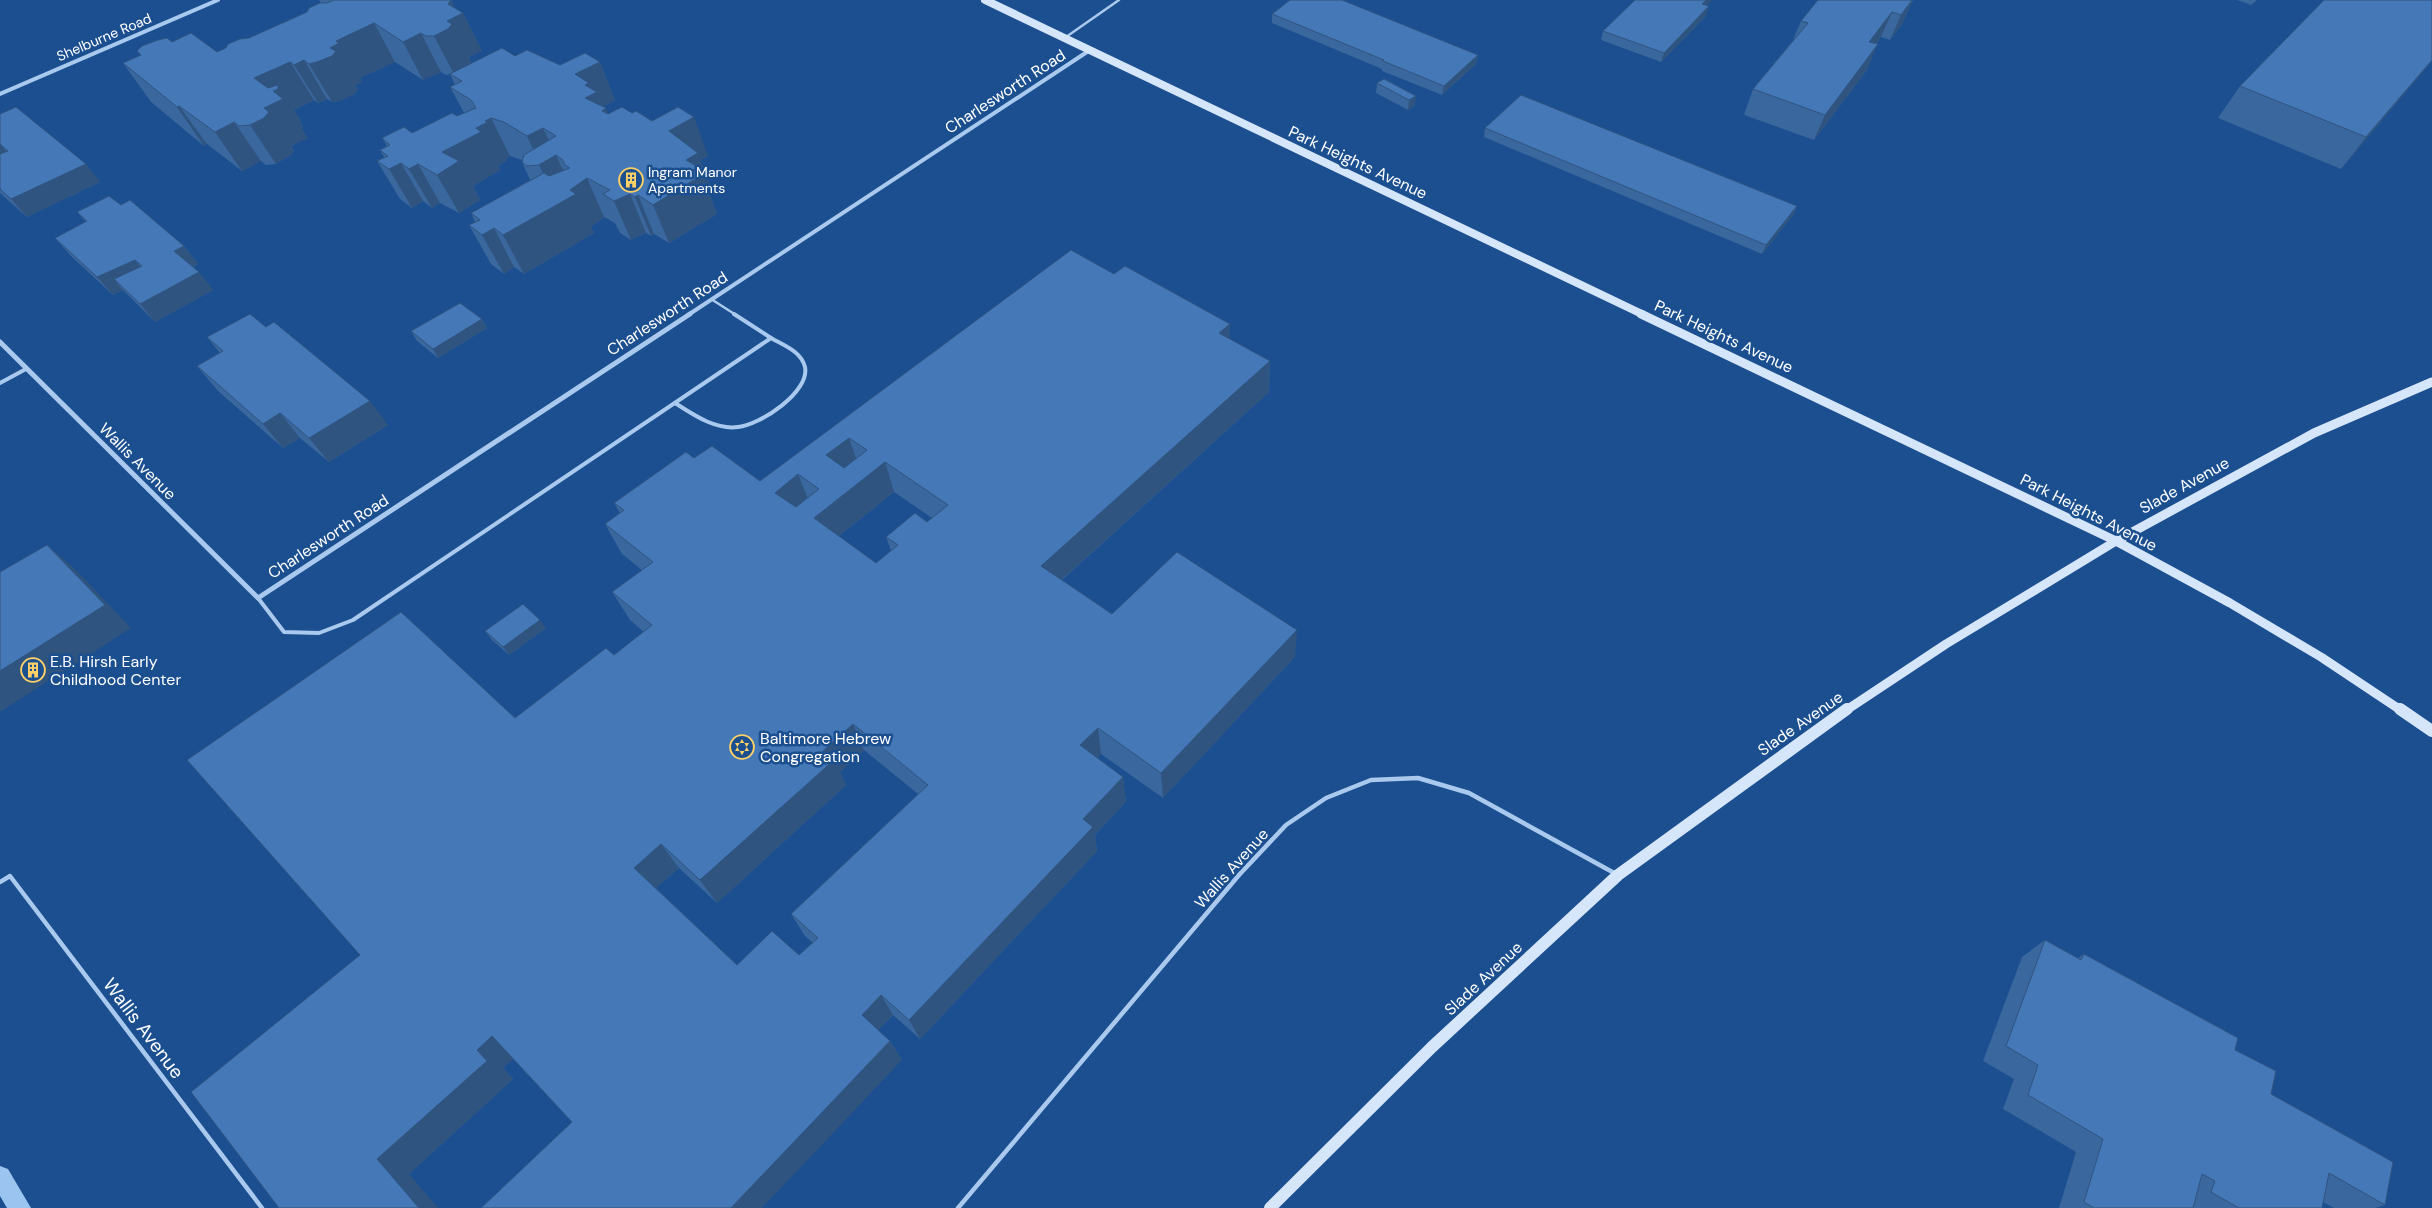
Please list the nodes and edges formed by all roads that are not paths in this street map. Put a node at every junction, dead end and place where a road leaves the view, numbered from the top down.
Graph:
1 (218, 0) edge
2 (985, 0) edge
3 (1120, 0) edge
4 (1065, 38) junction
5 (1090, 50) junction
6 (0, 94) edge
7 (711, 299) junction
8 (771, 338) junction
9 (0, 342) edge
10 (26, 369) junction
11 (2432, 382) edge
12 (0, 383) edge
13 (675, 403) junction
14 (2116, 541) junction
15 (258, 598) junction
16 (2432, 731) edge
17 (1618, 875) junction
18 (0, 882) edge
19 (262, 1208) edge
20 (958, 1208) edge
21 (1270, 1208) edge

1 - 6 street, Shelburne Road
2 - 4 main road, Park Heights Avenue
3 - 4 lane
4 - 5 main road, Park Heights Avenue
5 - 7 street, Charlesworth Road
5 - 14 main road, Park Heights Avenue
7 - 8 lane
7 - 15 street, Charlesworth Road
8 - 13 lane
8 - 13 lane
9 - 10 street, Wallis Avenue
10 - 12 lane
10 - 15 street, Wallis Avenue
11 - 14 main road, Slade Avenue
13 - 15 lane
14 - 16 main road, Park Heights Avenue
14 - 17 main road, Slade Avenue
17 - 20 lane, Wallis Avenue
17 - 21 main road, Slade Avenue
18 - 19 lane, Wallis Avenue

